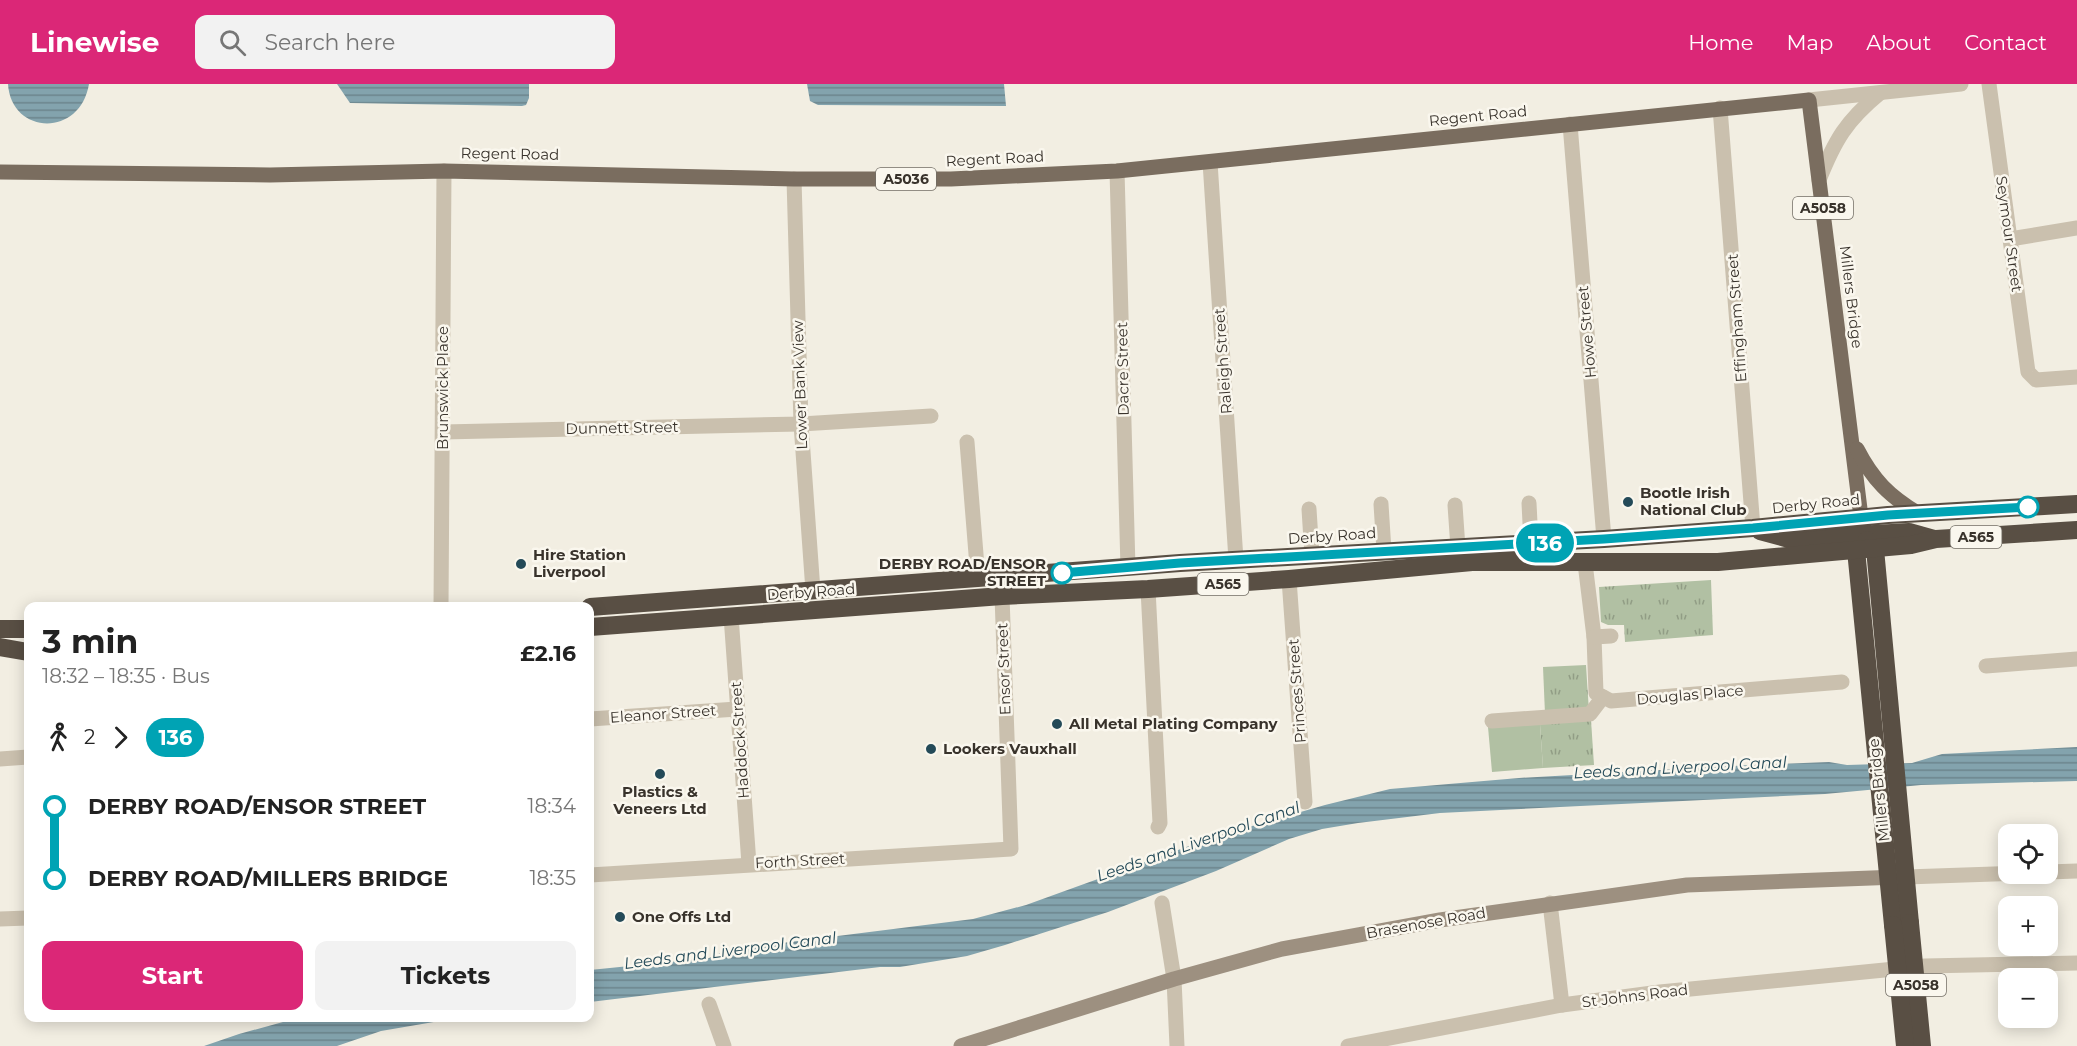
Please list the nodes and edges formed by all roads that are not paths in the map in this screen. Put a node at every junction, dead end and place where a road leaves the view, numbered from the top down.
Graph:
1 (1960, 84) edge
2 (1989, 84) edge
3 (1880, 93) junction
4 (1809, 100) junction
5 (1720, 108) junction
6 (1570, 124) junction
7 (1210, 162) junction
8 (444, 171) junction
9 (1117, 171) junction
10 (0, 172) edge
11 (794, 179) junction
12 (1819, 180) junction
13 (2077, 228) edge
14 (2010, 238) junction
15 (2077, 377) edge
16 (931, 417) dead end
17 (801, 424) junction
18 (443, 432) junction
19 (1852, 438) junction
20 (967, 442) dead end
21 (1529, 503) dead end
22 (1381, 504) dead end
23 (2077, 504) edge
24 (1455, 505) dead end
25 (1309, 509) dead end
26 (1919, 514) junction
27 (1753, 528) junction
28 (2077, 530) edge
29 (1860, 534) junction
30 (1604, 539) junction
31 (1936, 539) junction
32 (1531, 543) junction
33 (1458, 548) junction
34 (1875, 549) junction
35 (1383, 550) junction
36 (1312, 556) junction
37 (1236, 560) junction
38 (1585, 563) junction
39 (1128, 568) junction
40 (978, 579) junction
41 (1289, 579) junction
42 (1148, 590) junction
43 (813, 591) junction
44 (1002, 596) junction
45 (441, 602) edge
46 (594, 607) edge
47 (731, 616) junction
48 (594, 627) edge
49 (0, 629) edge
50 (24, 629) edge
51 (1611, 636) dead end
52 (1594, 638) junction
53 (0, 647) edge
54 (24, 652) edge
55 (24, 653) edge
56 (0, 655) edge
57 (2077, 658) edge
58 (1986, 666) dead end
59 (1842, 682) dead end
60 (1604, 697) junction
61 (737, 709) junction
62 (594, 719) edge
63 (1492, 721) dead end
64 (1885, 752) junction
65 (24, 758) edge
66 (0, 759) edge
67 (1305, 802) dead end
68 (1158, 827) dead end
69 (1011, 849) joint
70 (749, 864) junction
71 (1896, 868) junction
72 (2077, 871) edge
73 (1998, 872) edge
74 (2058, 872) edge
75 (594, 875) edge
76 (1162, 903) dead end
77 (1550, 903) junction
78 (24, 918) edge
79 (0, 919) edge
80 (1901, 924) junction
81 (2077, 963) edge
82 (1174, 979) junction
83 (709, 1004) dead end
84 (1562, 1005) junction
85 (724, 1046) edge
86 (961, 1046) edge
87 (1177, 1046) edge
88 (1348, 1046) edge
89 (1905, 1046) edge
90 (1922, 1046) edge

1 - 3 street, Regent Road
2 - 14 street, Seymour Street
3 - 4 street, Regent Road
3 - 12 street
4 - 5 main road, Regent Road / A5036
4 - 12 main road, Millers Bridge / A5058
5 - 6 main road, Regent Road / A5036
5 - 27 street, Effingham Street
6 - 7 main road, Regent Road / A5036
6 - 30 street, Howe Street
7 - 9 main road, Regent Road / A5036
7 - 37 street, Raleigh Street
8 - 10 main road, Regent Road / A5036
8 - 11 main road, Regent Road / A5036
8 - 18 street, Brunswick Place
9 - 11 main road, Regent Road / A5036
9 - 39 street, Dacre Street
11 - 17 street, Lower Bank View
12 - 19 main road, Millers Bridge / A5058
13 - 14 street
14 - 15 street, Seymour Street
16 - 17 street, Dunnett Street
17 - 18 street, Dunnett Street
17 - 43 street, Lower Bank View
18 - 45 street, Brunswick Place
19 - 26 main road
19 - 29 main road, Millers Bridge / A5058
20 - 40 street
21 - 32 street
22 - 35 street
23 - 26 highway, Derby Road / A565
24 - 33 street
25 - 36 street
26 - 29 highway, Derby Road / A565
27 - 29 highway, Derby Road / A565
27 - 30 highway, Derby Road / A565
28 - 31 highway, Derby Road / A565
29 - 31 highway
29 - 34 highway, Derby Road / A565
29 - 38 highway, Derby Road / A565
29 - 64 highway, Millers Bridge / A5058
30 - 32 highway, Derby Road / A565
31 - 34 highway, Derby Road / A565
32 - 33 highway, Derby Road / A565
33 - 35 highway, Derby Road / A565
34 - 64 highway, Millers Bridge / A5058
35 - 36 highway, Derby Road / A565
36 - 37 highway, Derby Road / A565
37 - 39 highway, Derby Road / A565
38 - 41 highway, Derby Road / A565
38 - 52 street
39 - 40 highway, Derby Road / A565
40 - 43 highway, Derby Road / A565
41 - 42 highway, Derby Road / A565
41 - 67 street, Princes Street
42 - 44 highway, Derby Road / A565
42 - 68 street
43 - 46 highway, Derby Road / A565
44 - 47 highway, Derby Road / A565
44 - 69 street, Ensor Street
47 - 48 highway, Derby Road / A565
47 - 61 street, Haddock Street
49 - 50 highway
51 - 52 street
52 - 60 street
53 - 54 highway
55 - 56 highway
57 - 58 street
59 - 60 street, Douglas Place
60 - 63 street
61 - 62 street, Eleanor Street
61 - 70 street, Haddock Street
64 - 71 highway, Millers Bridge / A5058
65 - 66 street
69 - 70 street, Forth Street
70 - 75 street, Forth Street
71 - 73 street
71 - 77 main road, Brasenose Road
71 - 80 highway, Millers Bridge / A5058
72 - 74 street
76 - 82 street
77 - 82 main road, Brasenose Road
77 - 84 street
78 - 79 street
80 - 89 highway, Millers Bridge / A5058, bridge
80 - 90 highway, Millers Bridge / A5058, bridge
81 - 84 street, St Johns Road
82 - 86 main road, Brasenose Road
82 - 87 street
83 - 85 street
84 - 88 street, St Johns Road

